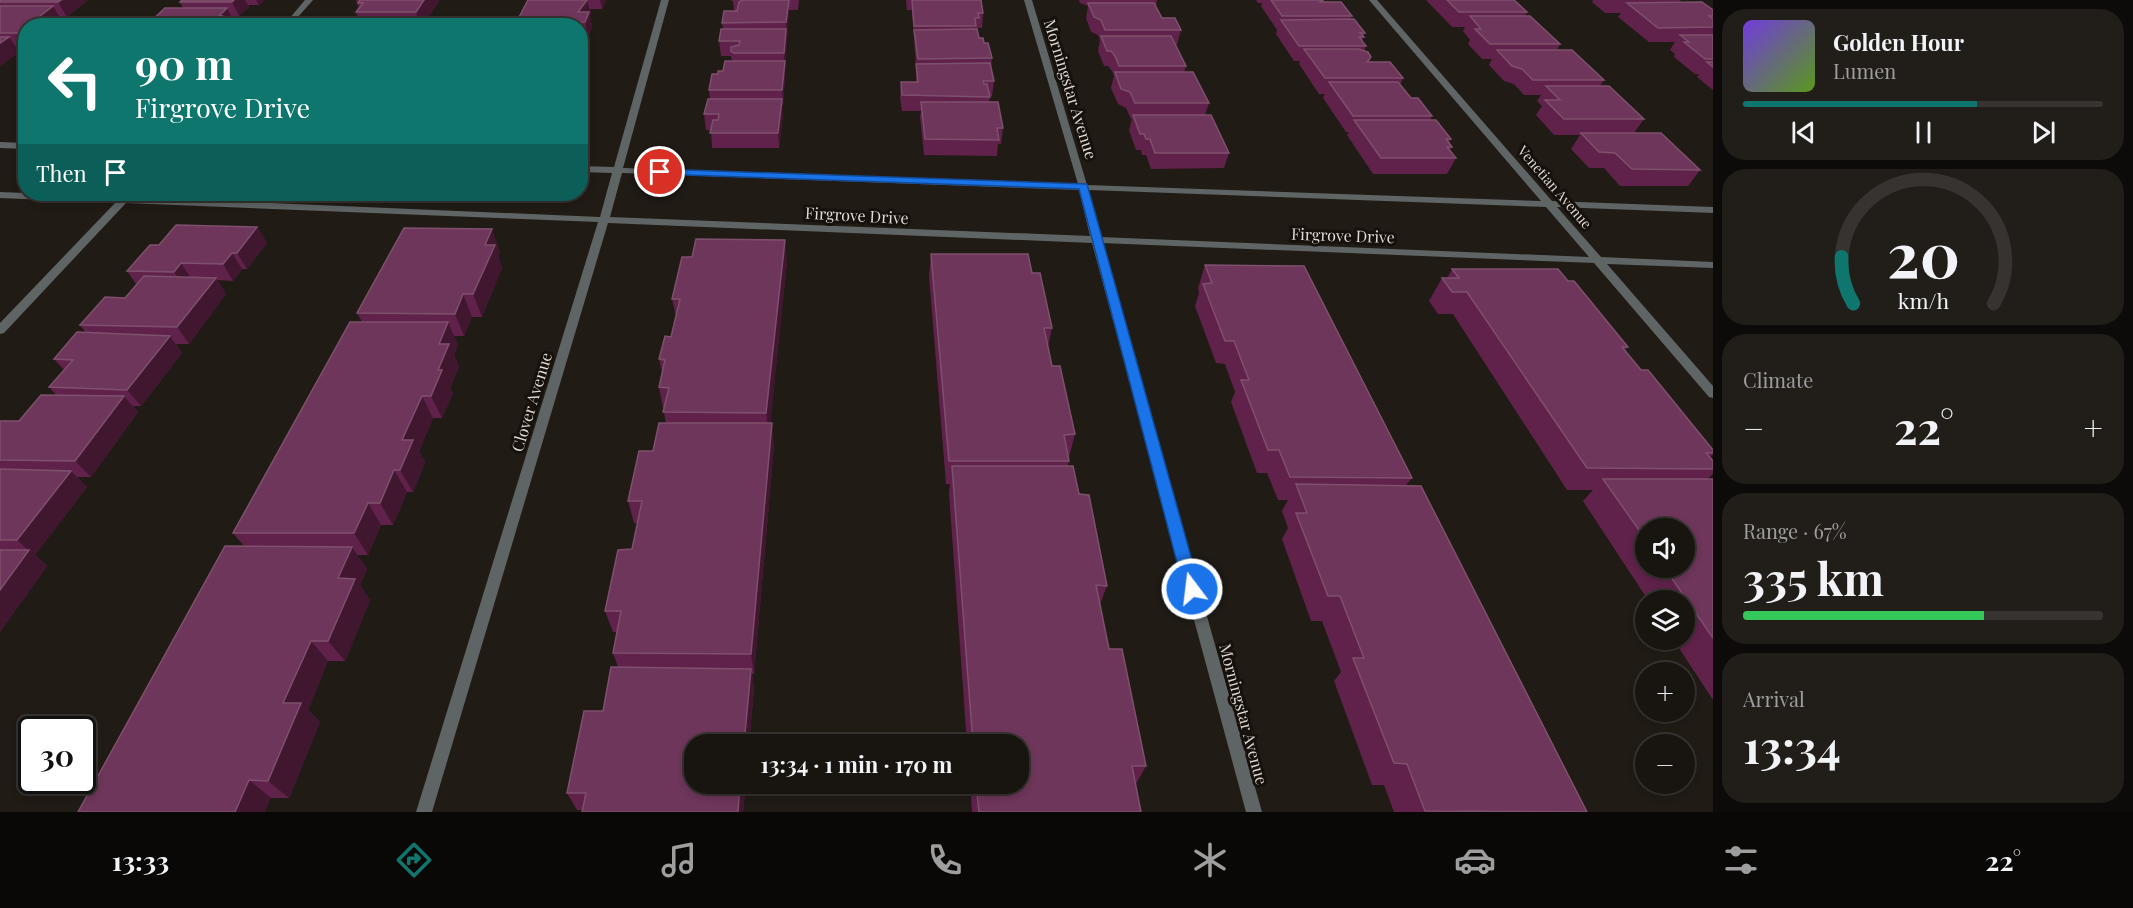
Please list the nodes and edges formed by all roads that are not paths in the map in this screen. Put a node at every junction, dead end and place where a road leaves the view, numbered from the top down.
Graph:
1 (309, 0) edge
2 (664, 0) edge
3 (1028, 0) edge
4 (1373, 0) edge
5 (293, 18) edge
6 (0, 145) edge
7 (18, 146) edge
8 (588, 169) edge
9 (616, 170) junction
10 (1083, 186) junction
11 (0, 195) edge
12 (18, 195) edge
13 (122, 201) edge
14 (217, 201) edge
15 (1548, 203) junction
16 (1713, 210) edge
17 (604, 218) junction
18 (1096, 240) junction
19 (1599, 260) junction
20 (1713, 265) edge
21 (0, 330) edge
22 (1713, 394) edge
23 (424, 812) edge
24 (1254, 812) edge

1 - 5 street
2 - 9 street, Clover Avenue
3 - 10 street, Morningstar Avenue
4 - 15 street, Venetian Avenue
6 - 7 street
8 - 9 street
9 - 10 street
9 - 17 street, Clover Avenue
10 - 15 street
10 - 18 street, Morningstar Avenue
11 - 12 street, Firgrove Drive
13 - 21 street
14 - 17 street, Firgrove Drive
15 - 16 street
15 - 19 street, Venetian Avenue
17 - 18 street, Firgrove Drive
17 - 23 street, Clover Avenue
18 - 19 street, Firgrove Drive
18 - 24 street, Morningstar Avenue
19 - 20 street, Firgrove Drive
19 - 22 street, Venetian Avenue

